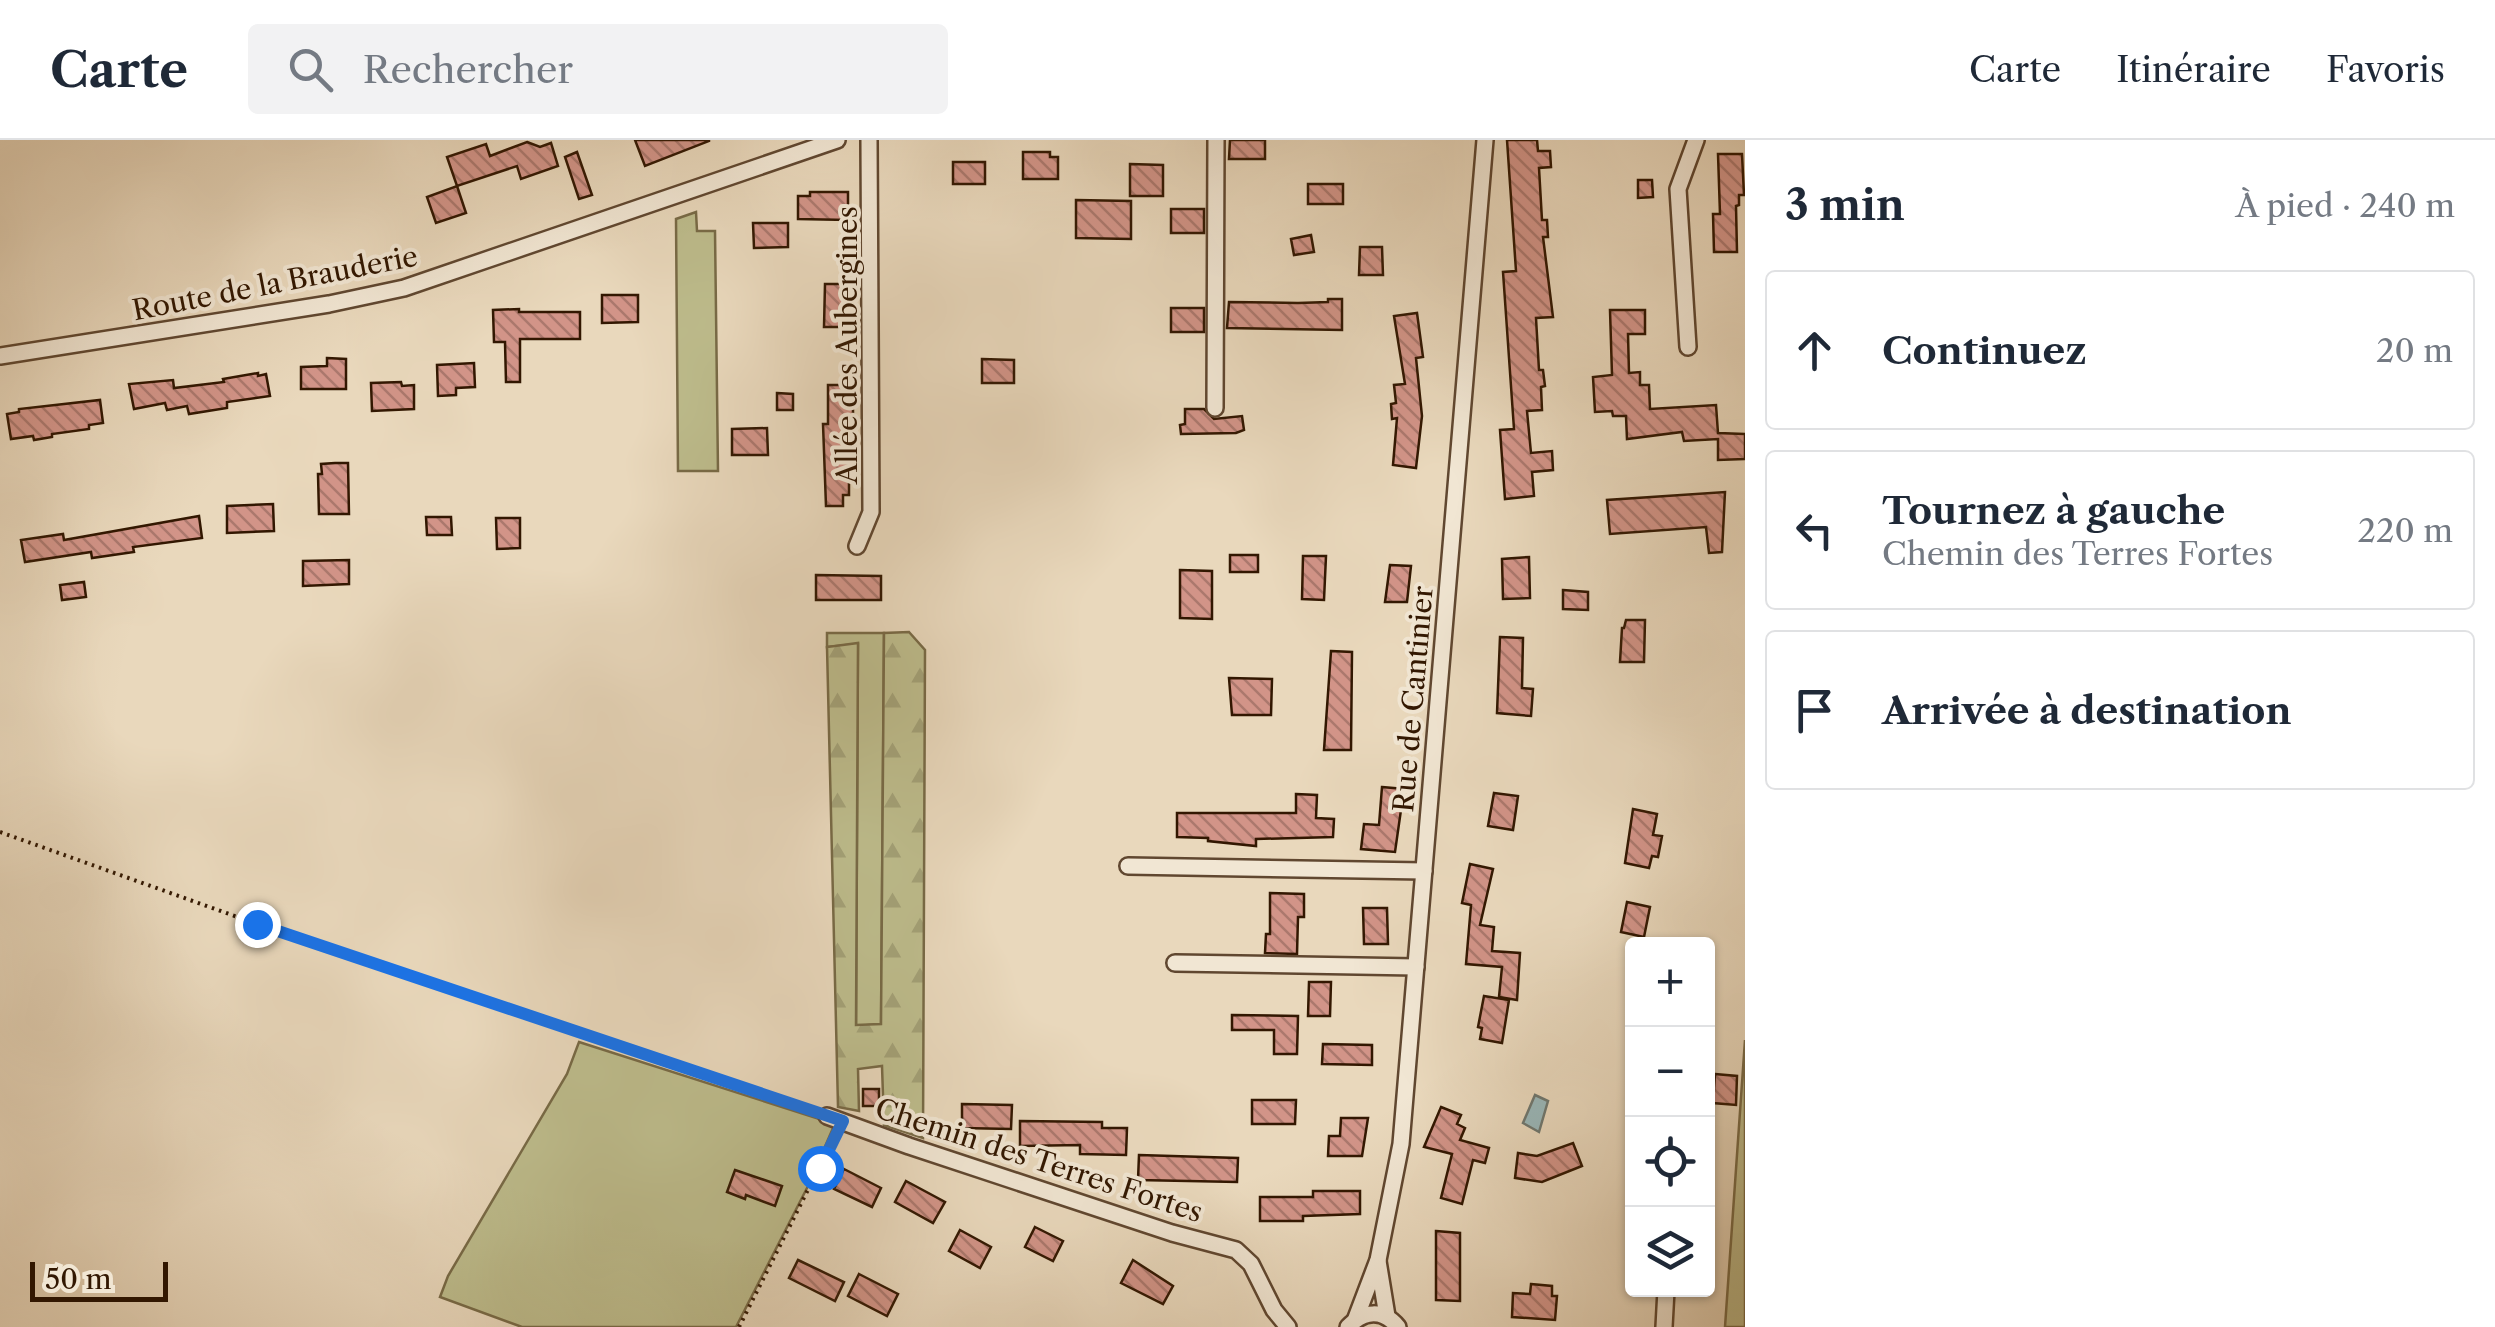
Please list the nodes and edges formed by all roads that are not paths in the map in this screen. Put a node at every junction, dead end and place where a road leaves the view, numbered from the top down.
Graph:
1 (837, 140) edge
2 (869, 140) edge
3 (1216, 140) edge
4 (1485, 140) edge
5 (1696, 140) edge
6 (1688, 347) dead end
7 (0, 356) edge
8 (1215, 408) dead end
9 (856, 546) dead end
10 (1128, 866) dead end
11 (1424, 871) junction
12 (1175, 962) dead end
13 (1416, 967) junction
14 (835, 1118) road end
15 (1378, 1260) junction
16 (1666, 1297) edge
17 (1392, 1322) edge
18 (1352, 1323) edge
19 (1288, 1327) edge
20 (1664, 1327) edge

1 - 7 street, Route de la Brauderie
2 - 9 street, Allée des Aubergines
3 - 8 street
4 - 11 street, Rue de Cantinier
5 - 6 street
10 - 11 street
11 - 13 street, Rue de Cantinier
12 - 13 street
13 - 15 street, Rue de Cantinier
14 - 19 street, Chemin des Terres Fortes
15 - 17 street, Rue de Cantinier
15 - 18 street, Rue de Cantinier
16 - 20 street
17 - 18 street

